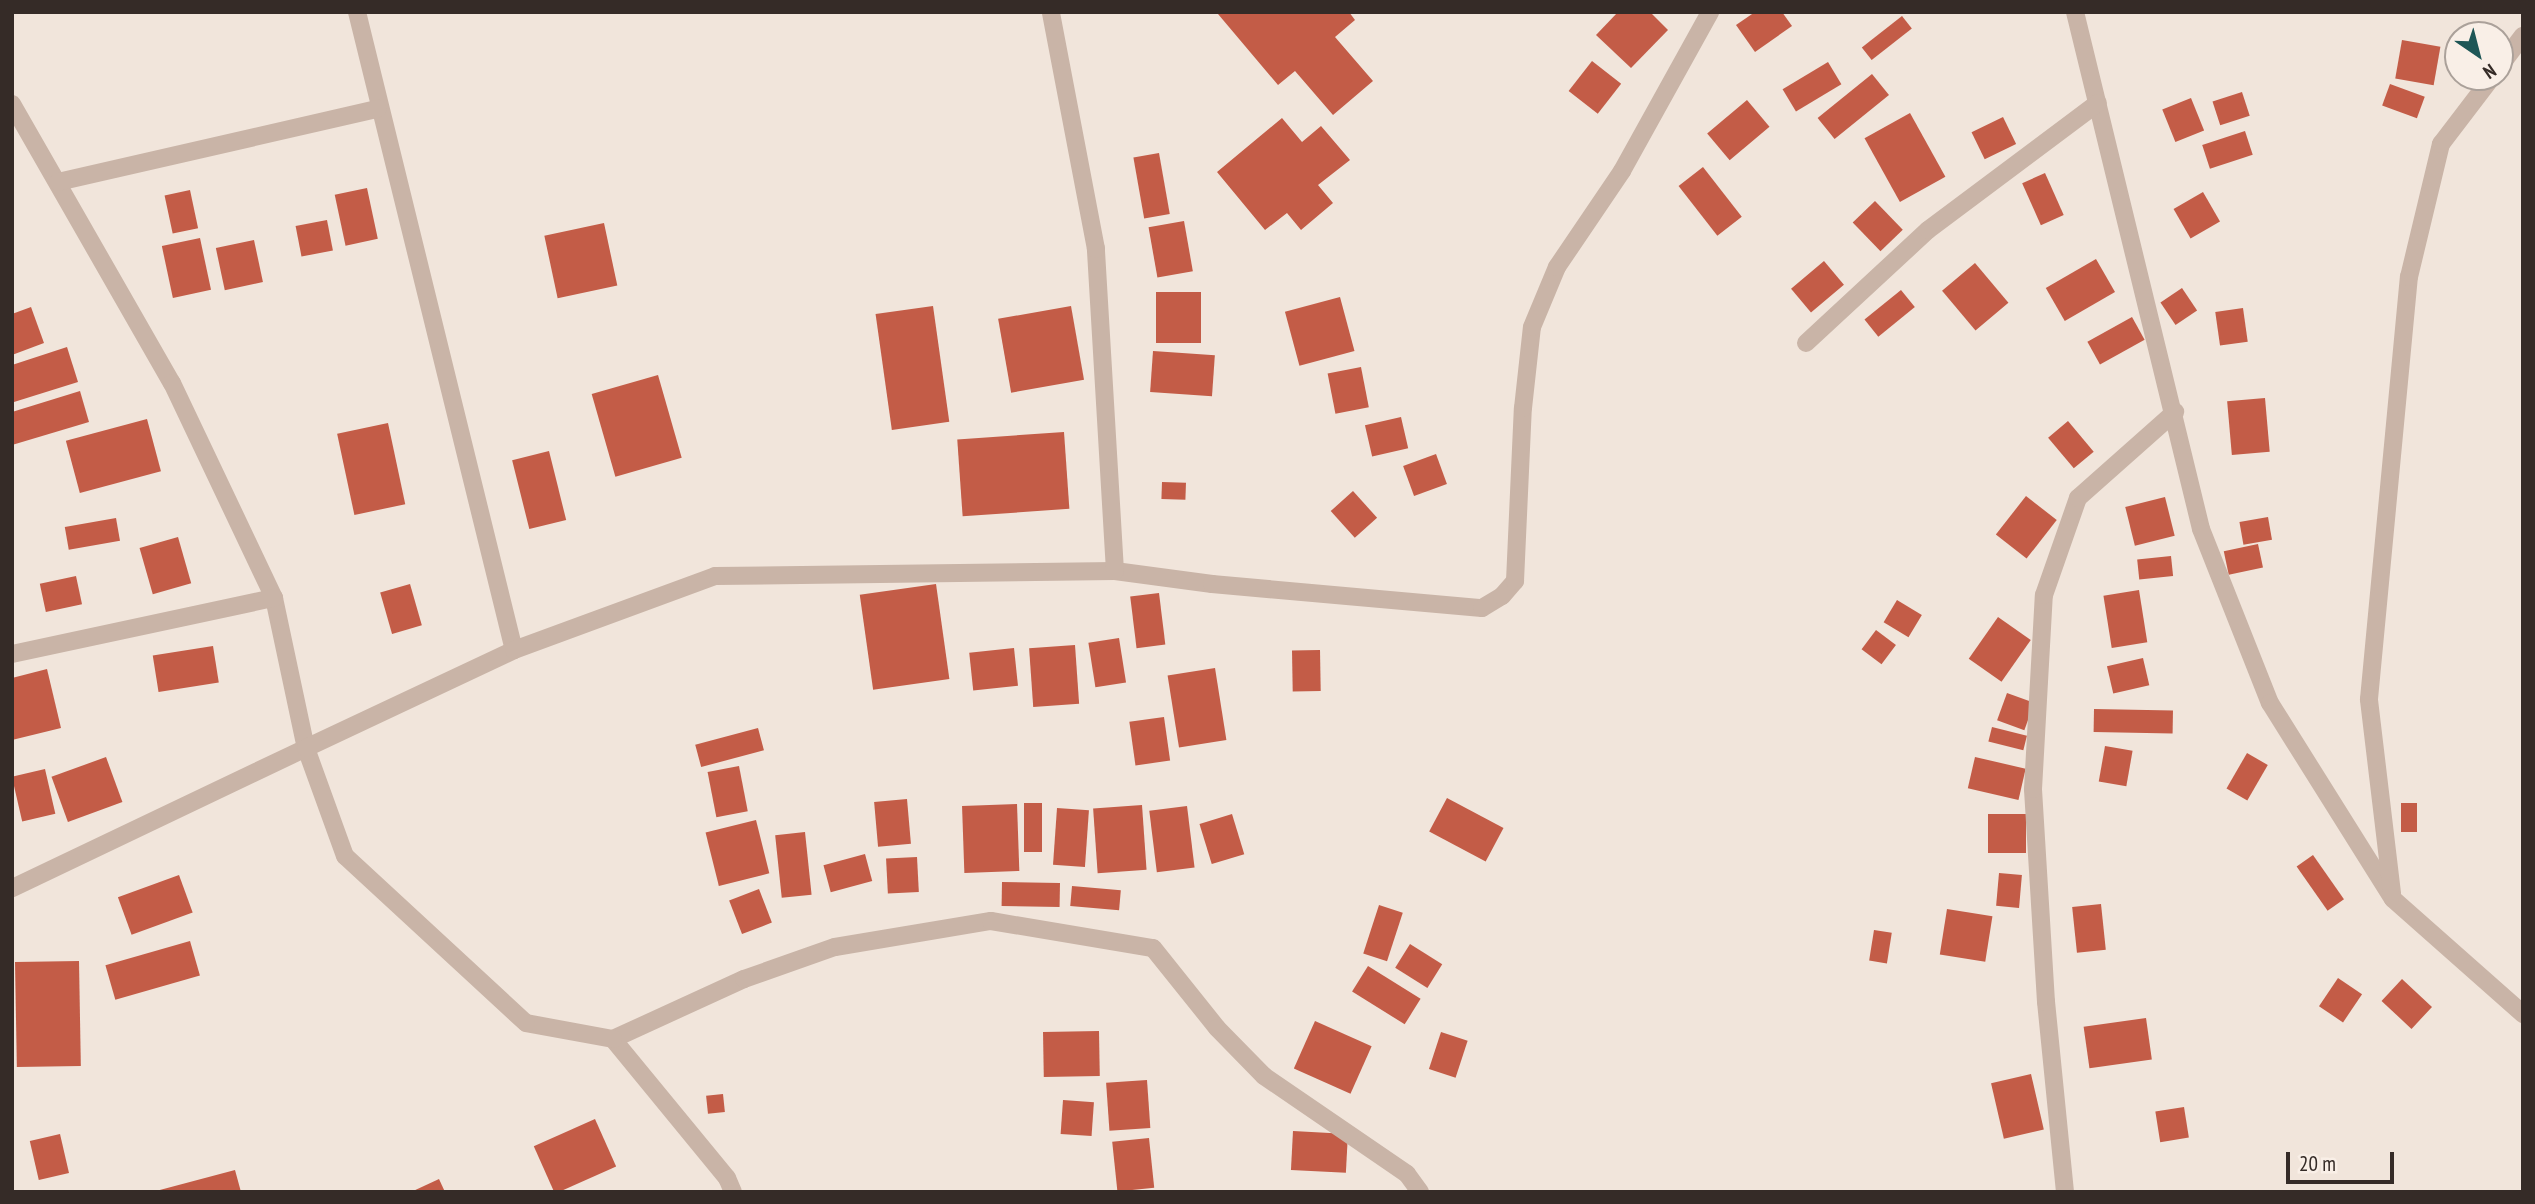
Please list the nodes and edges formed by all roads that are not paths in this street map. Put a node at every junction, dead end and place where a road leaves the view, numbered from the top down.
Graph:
1 (357, 12) edge
2 (1051, 12) edge
3 (1710, 12) edge
4 (2075, 12) edge
5 (2481, 91) edge
6 (2098, 103) junction
7 (12, 104) edge
8 (379, 109) junction
9 (58, 182) junction
10 (1806, 343) dead end
11 (2175, 412) junction
12 (1115, 570) junction
13 (274, 597) junction
14 (514, 650) junction
15 (12, 654) edge
16 (306, 748) junction
17 (12, 888) edge
18 (2393, 899) junction
19 (2523, 1014) edge
20 (613, 1039) junction
21 (733, 1192) edge
22 (1420, 1192) edge
23 (2065, 1192) edge

1 - 8 street
2 - 12 street
3 - 12 street
4 - 6 street
5 - 18 street
6 - 10 street
6 - 11 street
7 - 9 street
8 - 9 street
8 - 14 street
9 - 13 street
11 - 18 street
11 - 23 street
12 - 14 street
13 - 15 street
13 - 16 street
14 - 16 street
16 - 17 street
16 - 20 street
18 - 19 street
20 - 21 street
20 - 22 street

